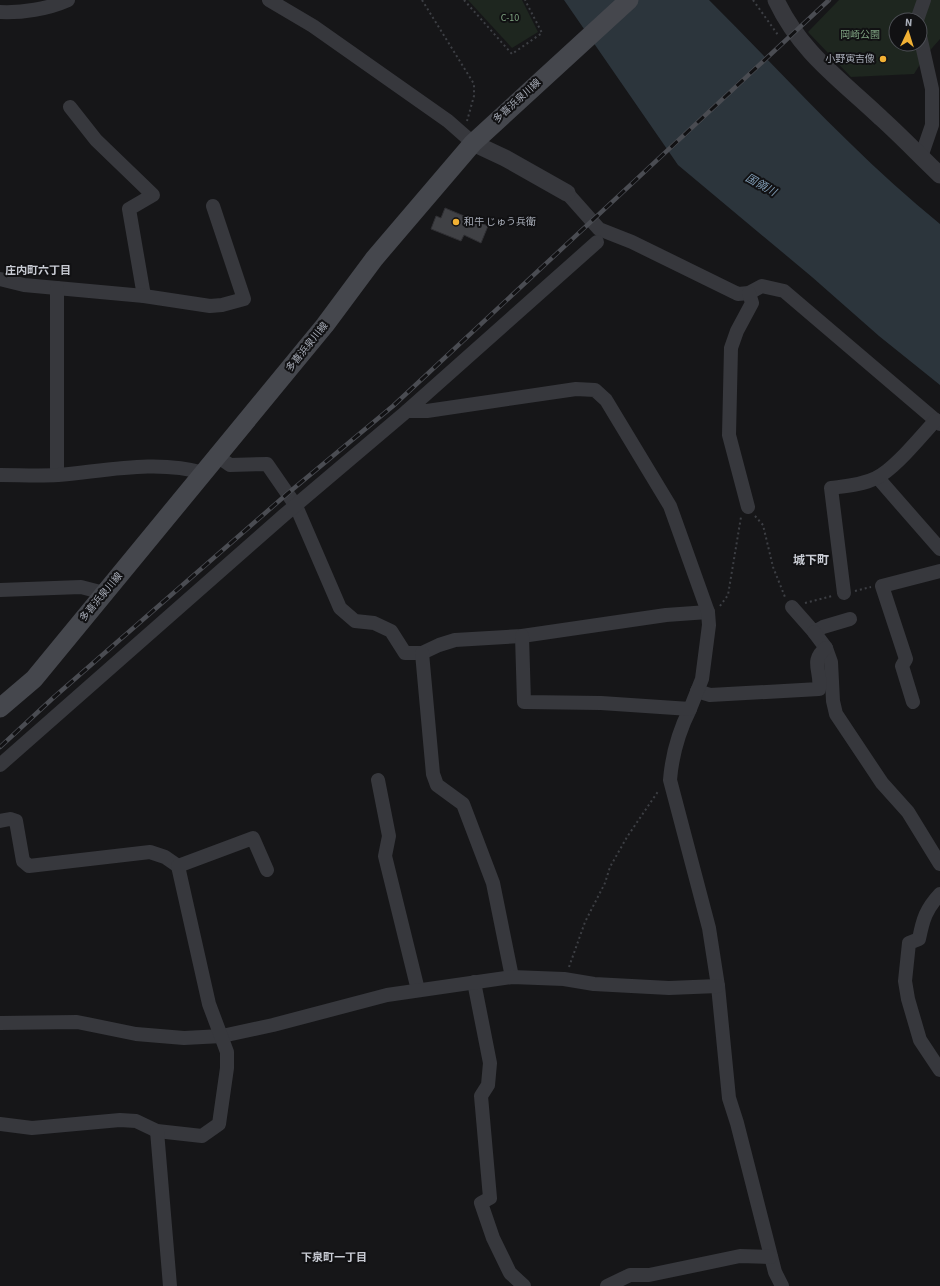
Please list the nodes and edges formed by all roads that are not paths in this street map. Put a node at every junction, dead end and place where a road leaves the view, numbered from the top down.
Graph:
1 (68, 0) edge
2 (269, 0) edge
3 (629, 0) edge
4 (776, 0) edge
5 (924, 0) edge
6 (0, 12) edge
7 (920, 12) edge
8 (924, 52) edge
9 (70, 107) dead end
10 (467, 137) junction
11 (921, 157) junction
12 (940, 176) edge
13 (567, 193) joint
14 (213, 206) dead end
15 (597, 242) dead end
16 (0, 279) edge
17 (57, 288) junction
18 (749, 293) junction
19 (144, 296) junction
20 (407, 411) junction
21 (938, 422) edge
22 (217, 456) junction
23 (204, 473) junction
24 (0, 475) edge
25 (57, 475) junction
26 (878, 478) junction
27 (296, 506) junction
28 (748, 507) road end
29 (940, 549) edge
30 (940, 571) edge
31 (0, 590) edge
32 (104, 593) junction
33 (844, 593) dead end
34 (792, 607) road end
35 (708, 612) junction
36 (850, 619) dead end
37 (814, 632) junction
38 (522, 636) junction
39 (826, 648) junction
40 (422, 653) junction
41 (697, 691) junction
42 (913, 702) dead end
43 (0, 708) edge
44 (690, 709) junction
45 (0, 765) edge
46 (378, 780) dead end
47 (0, 821) edge
48 (940, 864) edge
49 (178, 866) junction
50 (267, 870) dead end
51 (940, 894) edge
52 (512, 977) junction
53 (474, 982) junction
54 (718, 986) junction
55 (418, 990) junction
56 (0, 1023) edge
57 (222, 1036) junction
58 (940, 1070) edge
59 (0, 1124) edge
60 (157, 1131) junction
61 (772, 1257) junction
62 (170, 1286) edge
63 (524, 1286) edge
64 (607, 1286) edge
65 (782, 1286) edge

1 - 6 street
2 - 10 street
3 - 10 main road, 多喜浜泉川線
4 - 11 street
5 - 7 street
8 - 11 street
9 - 19 street
10 - 13 street
10 - 22 main road, 多喜浜泉川線
11 - 12 street
13 - 18 street
14 - 19 street
15 - 20 street
16 - 17 street
17 - 19 street
17 - 25 street
18 - 21 street
18 - 28 street
20 - 27 street
20 - 35 street
21 - 26 street
22 - 23 main road, 多喜浜泉川線
22 - 27 street
23 - 25 street
23 - 32 main road, 多喜浜泉川線
24 - 25 street
26 - 29 street
26 - 33 street
27 - 40 street
27 - 45 street
30 - 42 street
31 - 32 street
32 - 43 main road, 多喜浜泉川線
34 - 37 street
35 - 38 street
35 - 41 street
36 - 37 street
37 - 39 street
38 - 40 street
38 - 44 street
39 - 41 street
39 - 48 street
40 - 52 street
41 - 44 street
44 - 54 street
46 - 55 street
47 - 49 street
49 - 50 street
49 - 57 street
51 - 58 street
52 - 53 street
52 - 54 street
53 - 55 street
53 - 63 street
54 - 61 street
55 - 57 street
56 - 57 street
57 - 60 street
59 - 60 street
60 - 62 street
61 - 64 street
61 - 65 street

